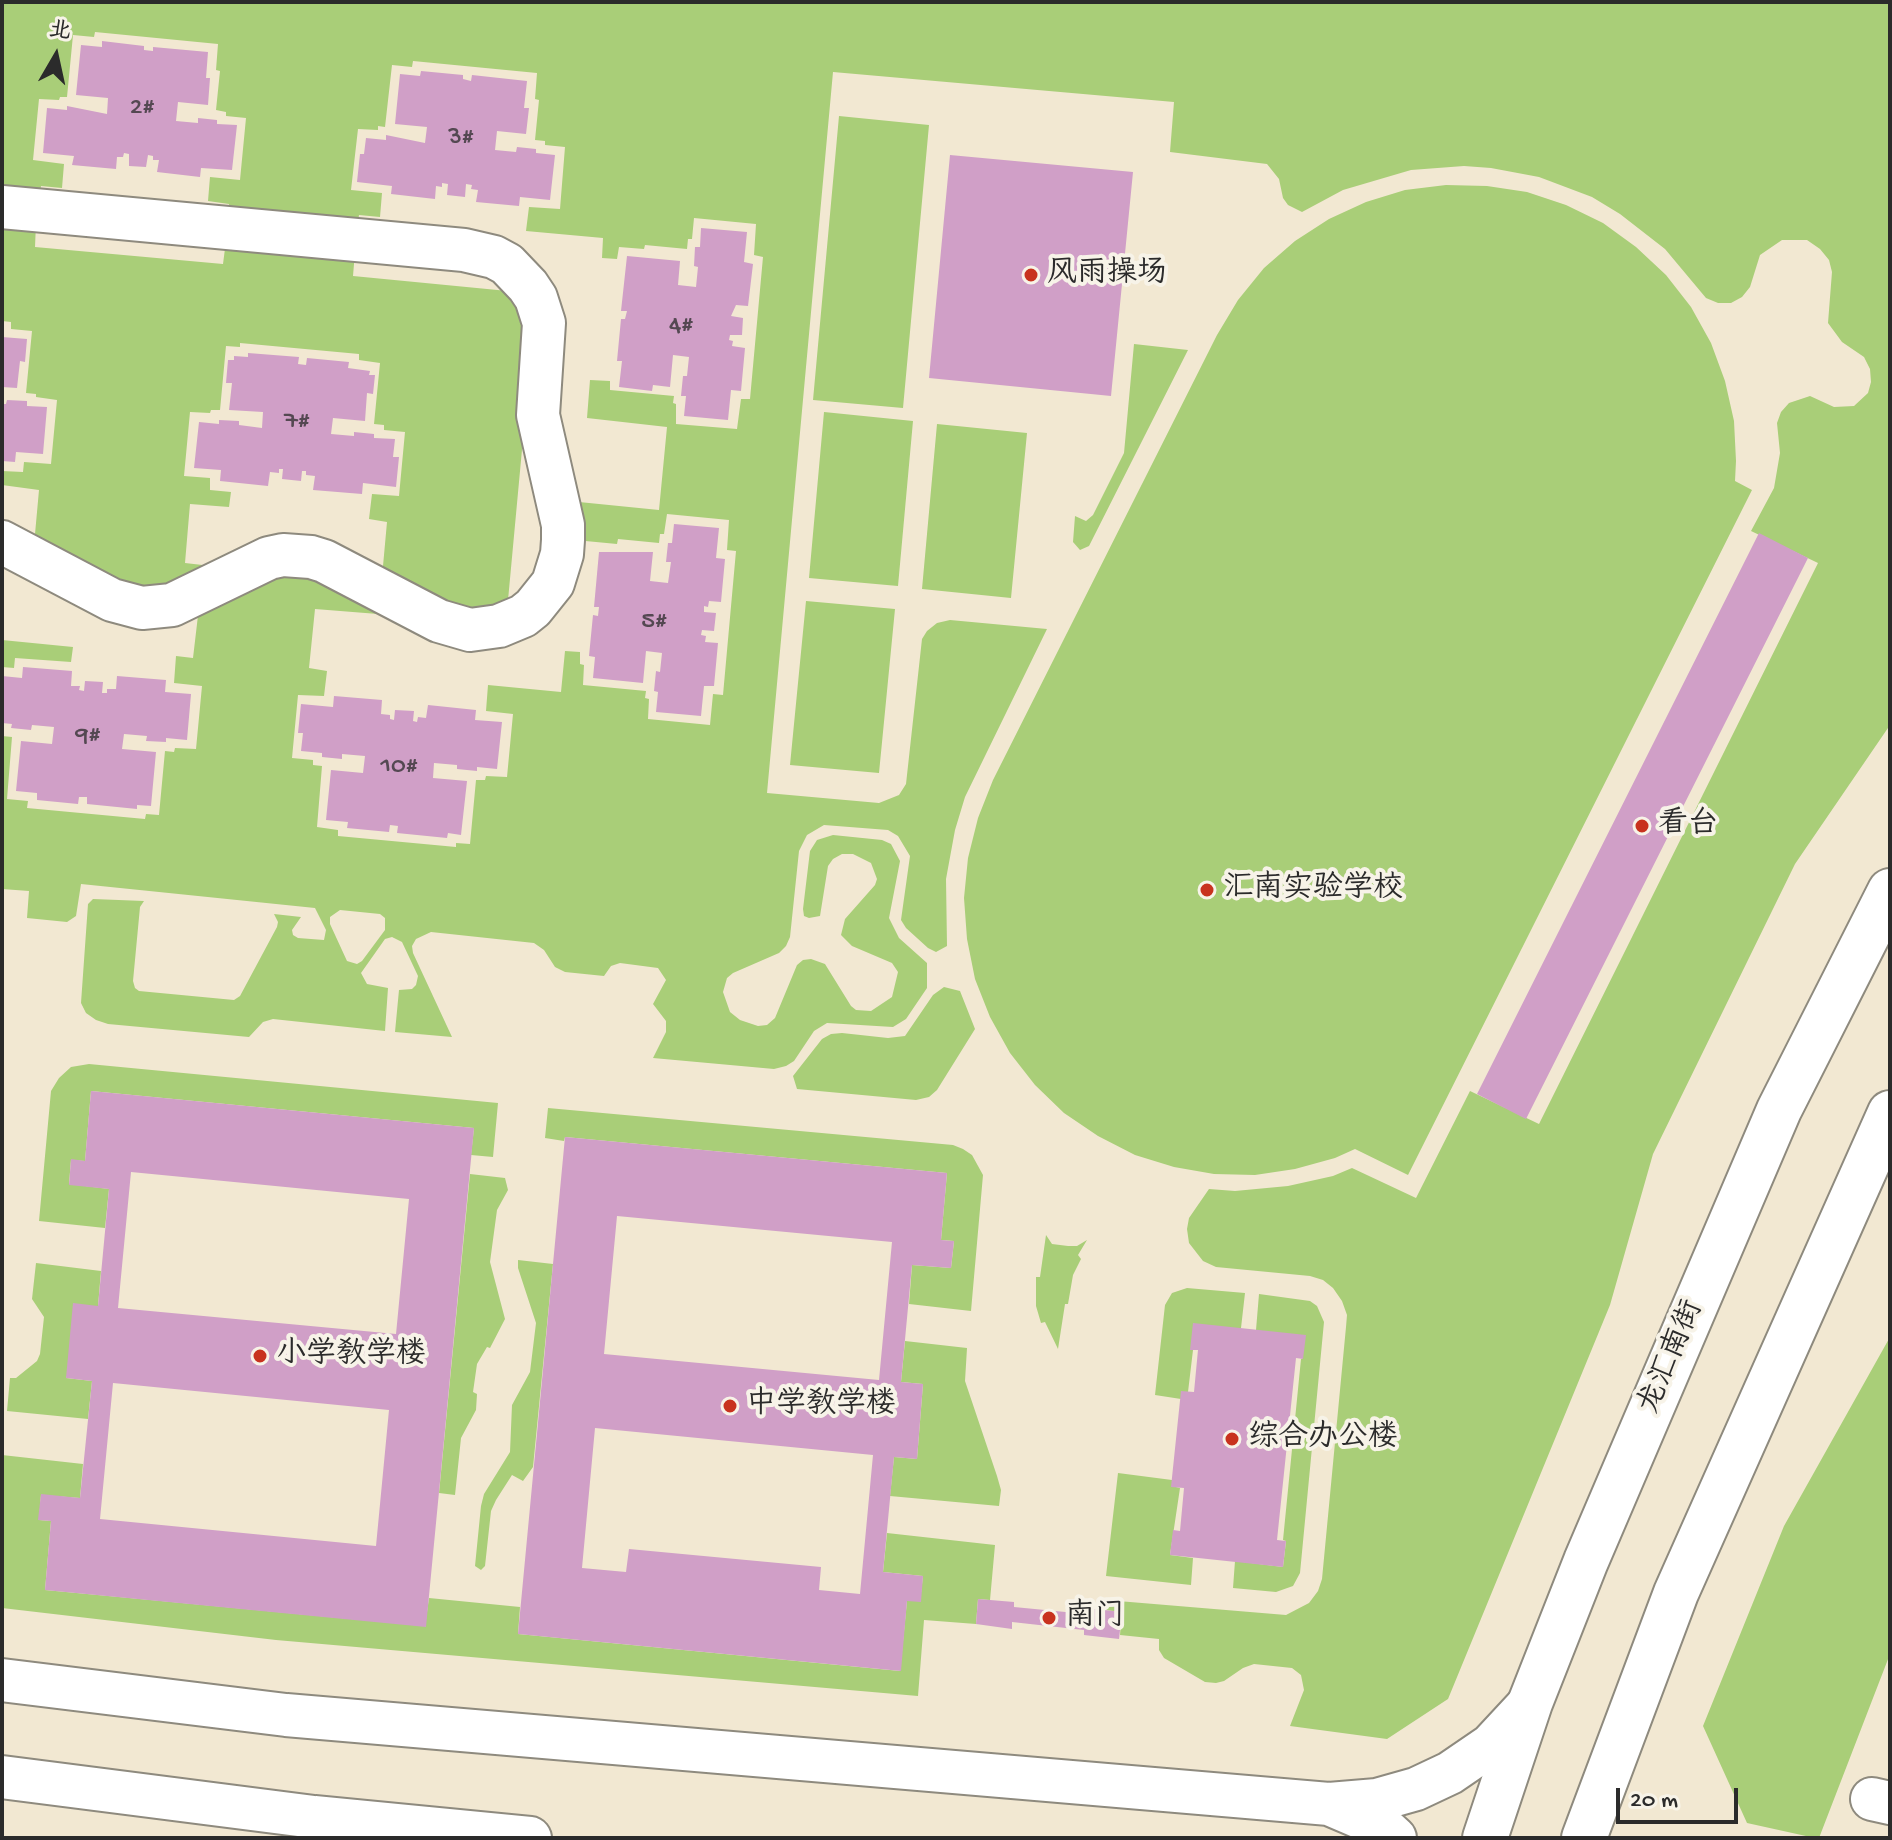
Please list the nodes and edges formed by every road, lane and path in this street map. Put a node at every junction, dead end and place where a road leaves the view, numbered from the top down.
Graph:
1 (2, 207) edge
2 (2, 542) edge
3 (1890, 891) edge
4 (1890, 1113) edge
5 (2, 1680) edge
6 (1530, 1703) junction
7 (2, 1777) edge
8 (1329, 1804) junction
9 (311, 1828) edge
10 (530, 1838) edge
11 (1395, 1838) edge
12 (1485, 1838) edge
13 (1584, 1838) edge

1 - 2 street
3 - 6 main road, 龙汇南街
4 - 13 main road
5 - 8 street
6 - 8 street
6 - 12 main road, 龙汇南街
7 - 9 street
8 - 11 street
9 - 10 street

